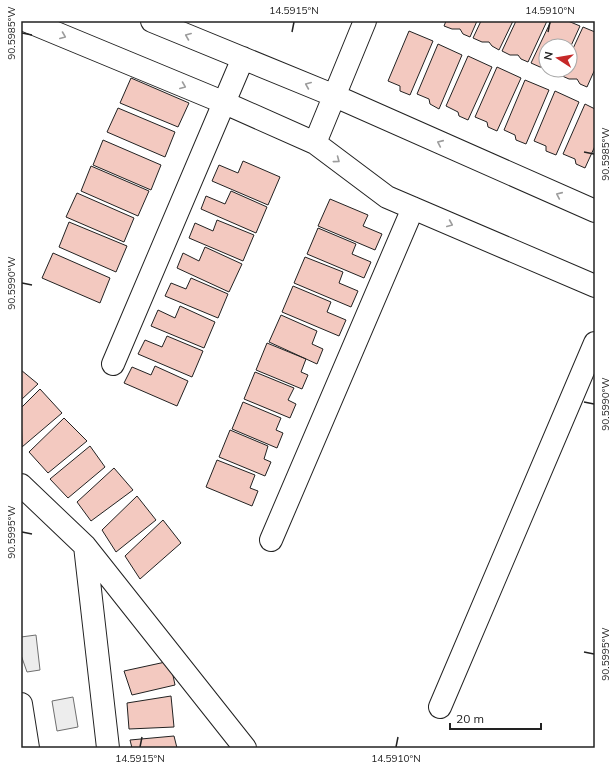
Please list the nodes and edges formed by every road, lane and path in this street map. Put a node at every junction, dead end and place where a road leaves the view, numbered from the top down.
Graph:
1 (27, 21) edge
2 (152, 21) edge
3 (365, 21) edge
4 (243, 58) junction
5 (335, 96) junction
6 (225, 103) junction
7 (315, 143) junction
8 (413, 208) junction
9 (595, 211) edge
10 (595, 286) edge
11 (595, 343) edge
12 (113, 364) dead end
13 (21, 485) edge
14 (271, 540) dead end
15 (85, 546) junction
16 (21, 704) edge
17 (440, 707) dead end
18 (28, 748) edge
19 (108, 748) edge
20 (245, 748) edge

1 -> 6 street
4 -> 2 street
3 - 5 street
5 -> 4 street
4 - 6 street
5 - 7 street
9 -> 5 street
6 - 7 street
6 - 12 street
7 -> 8 street
8 -> 10 street
8 - 14 street
11 - 17 street
13 - 15 street
15 - 19 street
15 - 20 street
16 - 18 street

